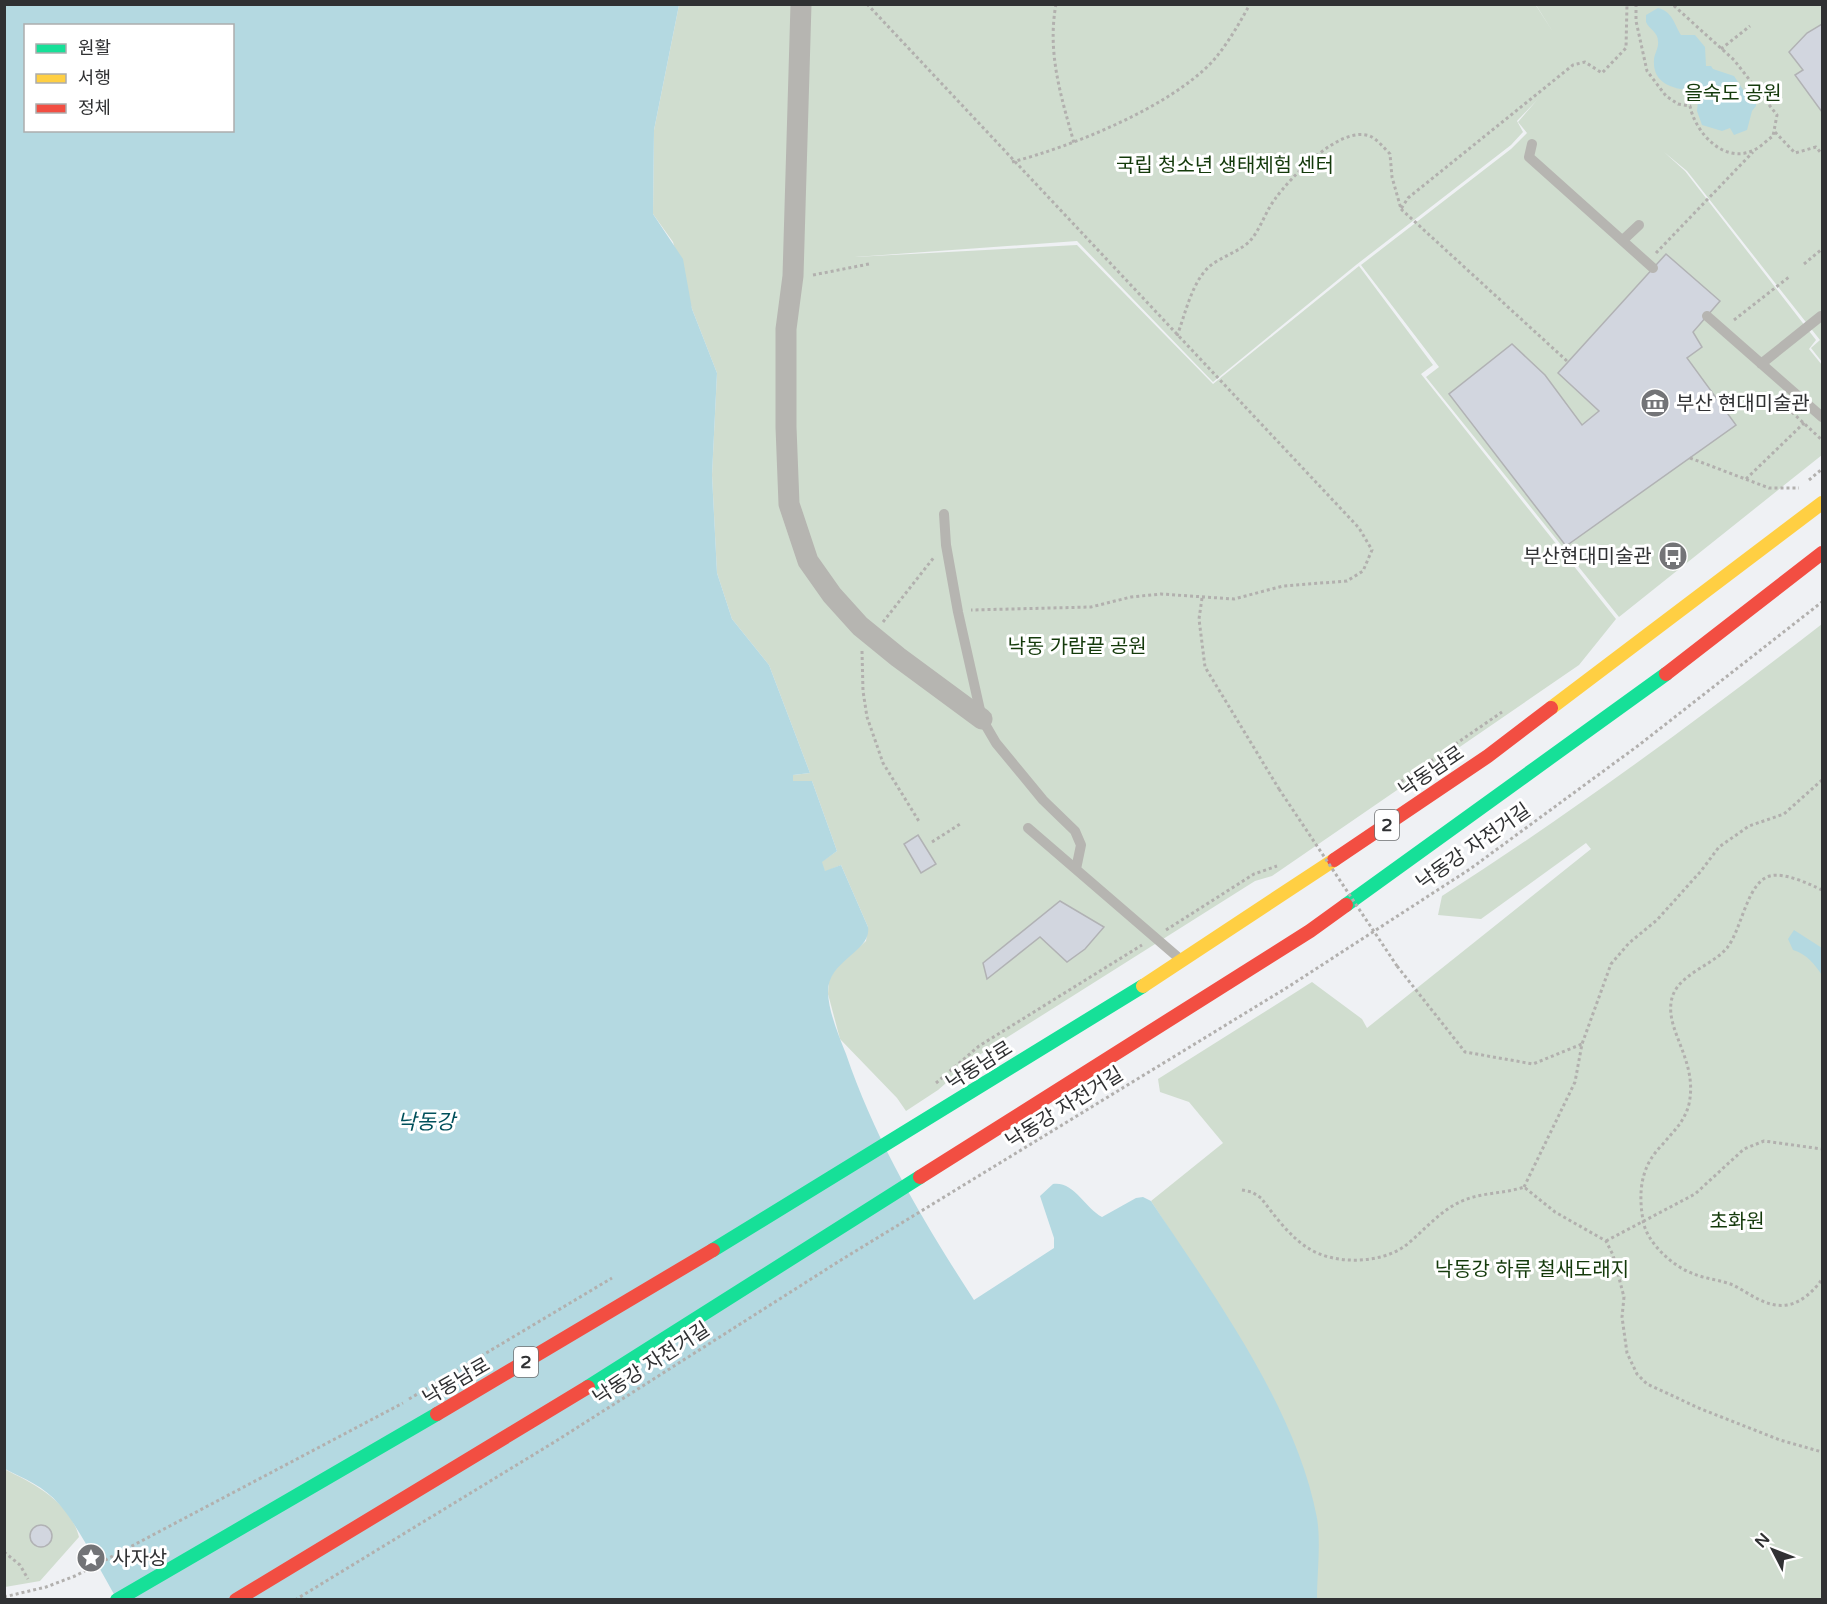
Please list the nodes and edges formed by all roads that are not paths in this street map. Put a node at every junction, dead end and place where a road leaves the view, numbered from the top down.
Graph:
1 (801, 4) edge
2 (1532, 144) dead end
3 (1639, 225) dead end
4 (1623, 240) junction
5 (1650, 265) road end
6 (1707, 316) dead end
7 (1821, 316) dead end
8 (1761, 364) junction
9 (1822, 417) edge
10 (1822, 503) edge
11 (944, 514) dead end
12 (1822, 553) edge
13 (982, 719) junction
14 (1028, 828) dead end
15 (1076, 869) junction
16 (1183, 961) junction
17 (117, 1599) edge
18 (236, 1599) edge

1 - 13 street
2 - 4 lane
3 - 4 lane
4 - 5 lane
6 - 8 lane
7 - 8 lane
8 - 9 lane
10 - 16 main road, 낙동남로 / 2
11 - 13 lane
12 - 18 main road, 2
13 - 15 lane
14 - 15 lane
15 - 16 lane
16 - 17 main road, 낙동남로 / 2

